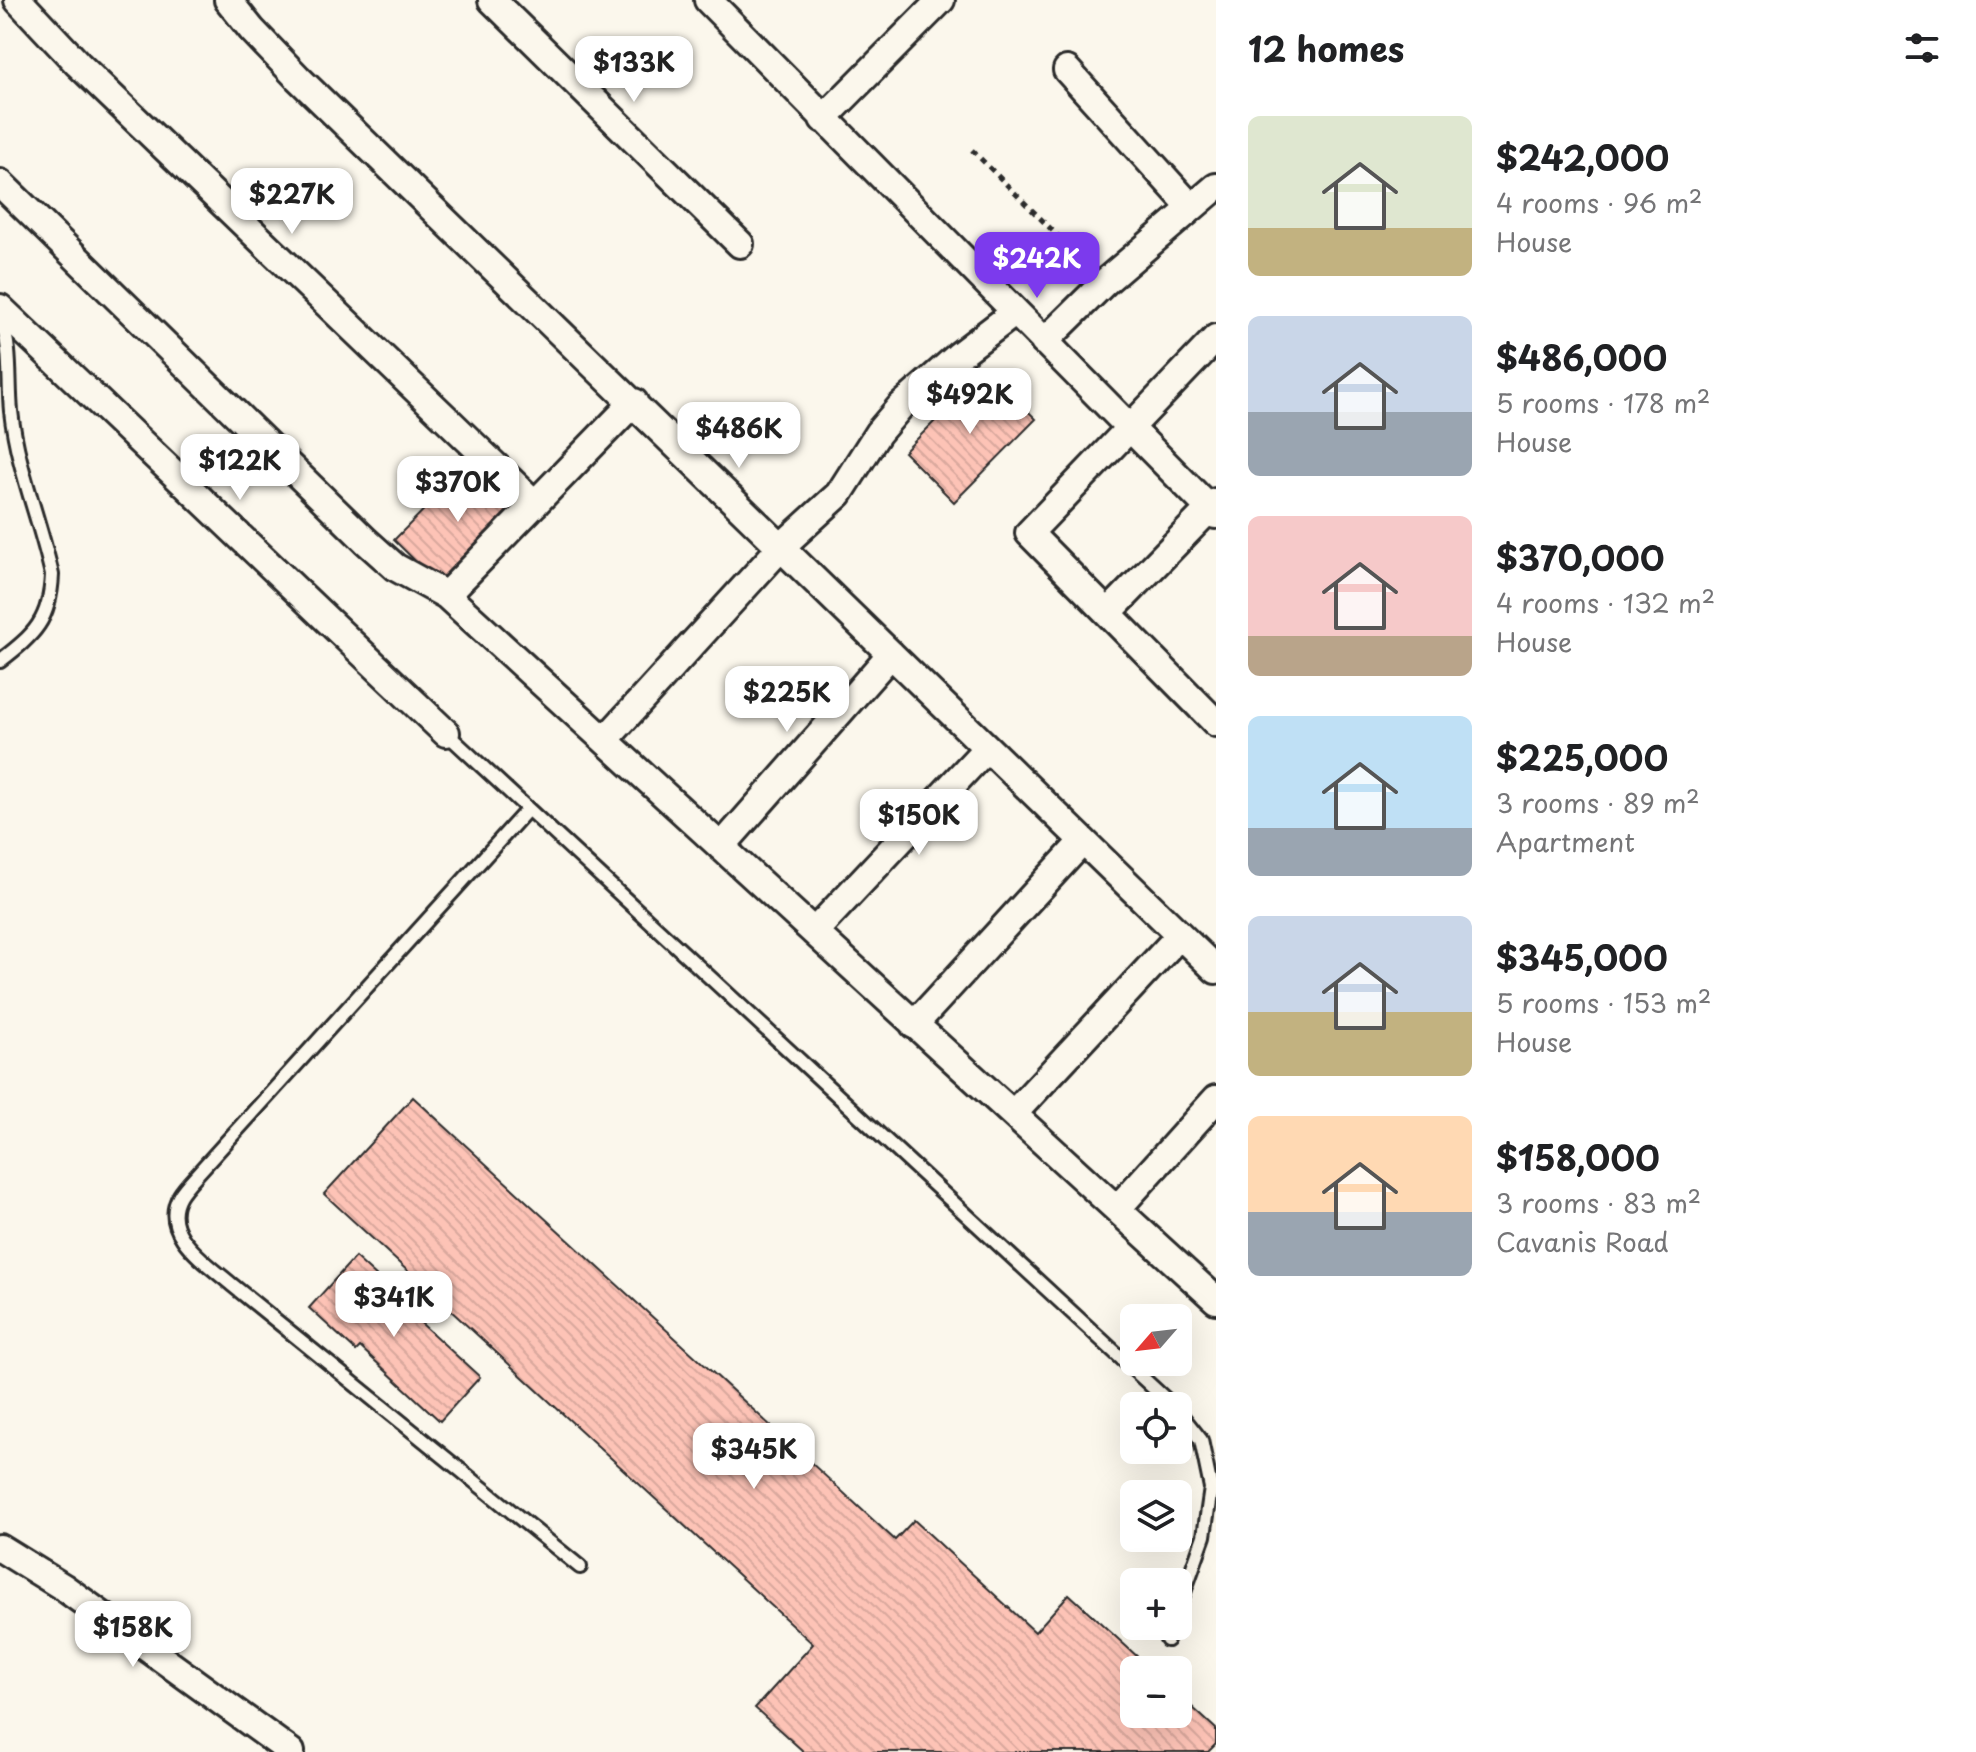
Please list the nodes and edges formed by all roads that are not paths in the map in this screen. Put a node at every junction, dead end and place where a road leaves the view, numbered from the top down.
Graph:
1 (18, 0) edge
2 (228, 0) edge
3 (492, 0) edge
4 (708, 0) edge
5 (941, 0) edge
6 (1067, 70) dead end
7 (823, 119) junction
8 (0, 183) edge
9 (1216, 187) edge
10 (1191, 207) junction
11 (740, 244) dead end
12 (0, 308) edge
13 (1014, 313) junction
14 (0, 316) edge
15 (1216, 338) edge
16 (1044, 342) junction
17 (634, 402) junction
18 (1129, 429) junction
19 (535, 504) junction
20 (1214, 509) edge
21 (782, 546) junction
22 (446, 595) junction
23 (1108, 613) junction
24 (891, 654) junction
25 (0, 661) edge
26 (1216, 723) edge
27 (446, 733) joint
28 (605, 740) junction
29 (987, 748) junction
30 (528, 809) junction
31 (1083, 841) junction
32 (721, 847) junction
33 (814, 932) junction
34 (1180, 935) junction
35 (1216, 970) edge
36 (914, 1025) junction
37 (1216, 1099) edge
38 (1013, 1114) junction
39 (1117, 1209) junction
40 (1216, 1300) edge
41 (1158, 1392) edge
42 (1192, 1429) edge
43 (0, 1548) edge
44 (580, 1567) dead end
45 (1192, 1570) edge
46 (291, 1752) edge

1 - 19 street
2 - 17 street
3 - 11 street
4 - 7 street
5 - 7 street
6 - 10 street
7 - 13 street
8 - 22 street
9 - 10 street
10 - 16 street
12 - 27 street
13 - 16 street
13 - 21 street
14 - 25 lane
15 - 18 street
16 - 18 street
17 - 19 street
17 - 21 street
18 - 20 street
18 - 23 street
19 - 22 street
20 - 23 street
21 - 24 street
21 - 28 street
22 - 28 street
23 - 26 street
24 - 29 street
24 - 32 street
27 - 30 lane
28 - 32 street
29 - 31 street
29 - 33 street
30 - 41 lane
30 - 44 lane
31 - 34 street
31 - 36 street
32 - 33 street
33 - 36 street
34 - 35 street
34 - 38 street
36 - 38 street
37 - 39 street
38 - 39 street
39 - 40 street
42 - 45 lane
43 - 46 street

